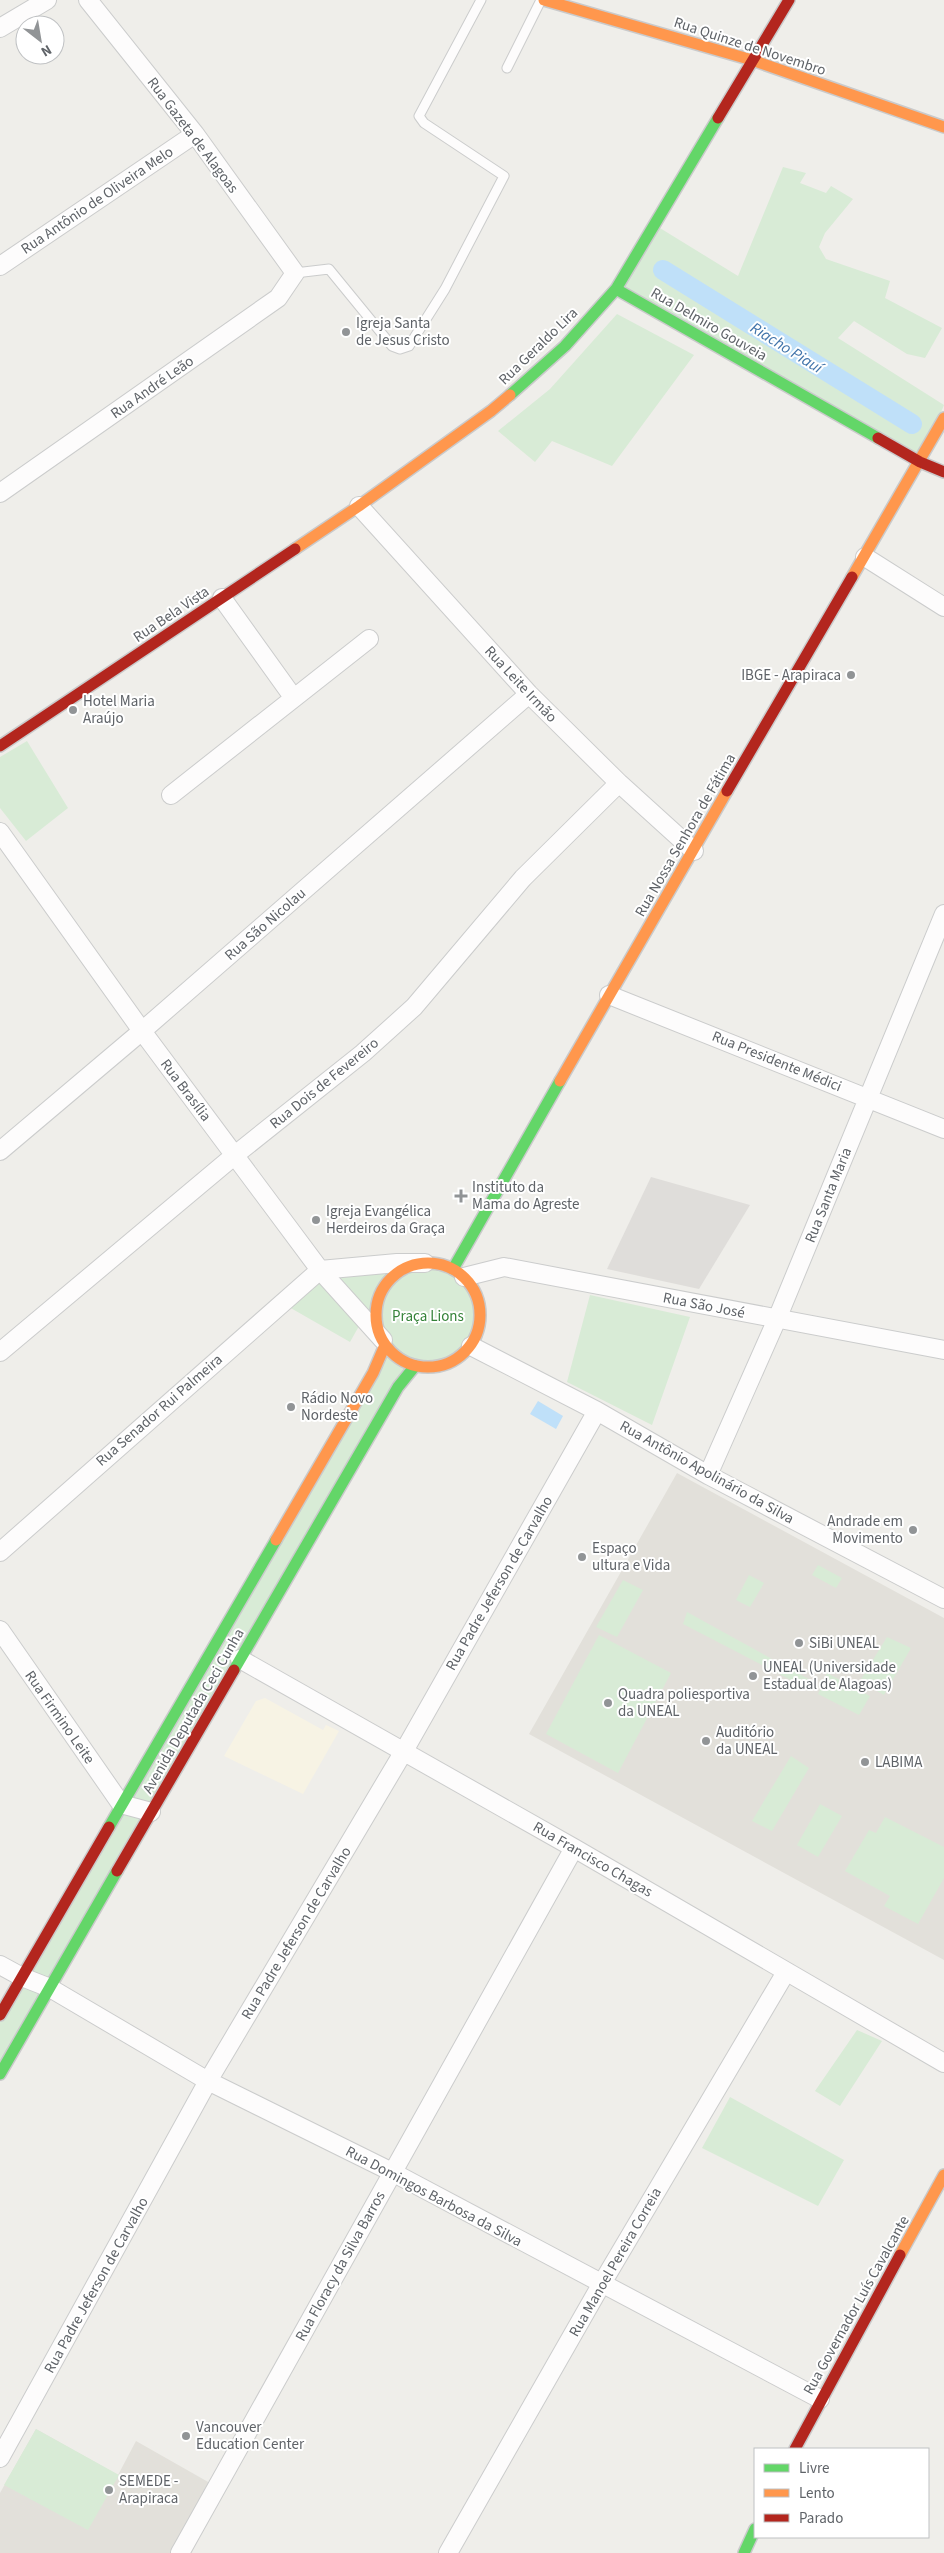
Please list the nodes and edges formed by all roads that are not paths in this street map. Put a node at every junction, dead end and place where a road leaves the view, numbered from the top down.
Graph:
1 (47, 0) edge
2 (88, 0) edge
3 (480, 0) edge
4 (543, 0) edge
5 (789, 0) edge
6 (0, 28) edge
7 (752, 60) junction
8 (507, 68) dead end
9 (944, 127) edge
10 (195, 134) junction
11 (0, 266) edge
12 (296, 273) junction
13 (616, 289) junction
14 (944, 418) edge
15 (920, 462) junction
16 (944, 472) edge
17 (0, 493) edge
18 (359, 506) junction
19 (865, 557) junction
20 (222, 598) junction
21 (944, 607) edge
22 (369, 639) dead end
23 (529, 694) junction
24 (293, 697) junction
25 (0, 746) edge
26 (619, 783) junction
27 (171, 795) dead end
28 (0, 832) edge
29 (694, 851) junction
30 (944, 914) edge
31 (609, 995) junction
32 (142, 1031) junction
33 (868, 1097) junction
34 (944, 1129) edge
35 (0, 1151) edge
36 (235, 1155) junction
37 (470, 1238) junction
38 (425, 1263) junction
39 (504, 1267) junction
40 (320, 1270) junction
41 (459, 1273) junction
42 (777, 1319) junction
43 (384, 1343) junction
44 (470, 1346) junction
45 (944, 1350) edge
46 (0, 1352) edge
47 (415, 1366) junction
48 (597, 1411) junction
49 (708, 1475) junction
50 (0, 1552) edge
51 (944, 1599) edge
52 (0, 1630) edge
53 (240, 1659) junction
54 (404, 1752) junction
55 (120, 1804) junction
56 (152, 1812) junction
57 (574, 1848) junction
58 (0, 1965) edge
59 (786, 1972) junction
60 (22, 1977) junction
61 (50, 1988) junction
62 (0, 2015) edge
63 (944, 2063) edge
64 (0, 2074) edge
65 (208, 2081) junction
66 (392, 2172) junction
67 (944, 2175) edge
68 (601, 2285) junction
69 (820, 2399) junction
70 (796, 2448) edge
71 (0, 2458) edge
72 (754, 2531) edge
73 (180, 2553) edge
74 (448, 2553) edge
75 (744, 2553) edge

1 - 6 street
2 - 10 street, Rua Gazeta de Alagoas
3 - 12 lane
4 - 7 main road, Rua Quinze de Novembro
4 - 8 lane
5 - 7 main road, Rua Geraldo Lira
7 - 9 main road, Rua Quinze de Novembro
7 - 13 main road, Rua Geraldo Lira
10 - 11 street, Rua Antônio de Oliveira Melo
10 - 12 street, Rua Gazeta de Alagoas
12 - 17 street, Rua André Leão
13 - 15 main road, Rua Delmiro Gouveia
13 - 18 main road, Rua Geraldo Lira
14 - 15 main road, Rua Nossa Senhora de Fátima
15 - 16 main road, Rua Delmiro Gouveia
15 - 19 main road, Rua Nossa Senhora de Fátima
18 - 20 main road, Rua Bela Vista
18 - 23 street, Rua Leite Irmão
19 - 21 street
19 - 29 main road, Rua Nossa Senhora de Fátima
20 - 24 street
20 - 25 main road, Rua Bela Vista
22 - 24 street
23 - 26 street, Rua Leite Irmão
23 - 32 street, Rua São Nicolau
24 - 27 street
26 - 29 street, Rua Leite Irmão
26 - 36 street, Rua Dois de Fevereiro
28 - 32 street, Rua Brasília
29 - 31 main road, Rua Nossa Senhora de Fátima
30 - 33 street, Rua Santa Maria
31 - 33 street, Rua Presidente Médici
31 - 37 main road, Rua Nossa Senhora de Fátima
32 - 35 street, Rua São Nicolau
32 - 36 street, Rua Brasília
33 - 34 street, Rua Presidente Médici
33 - 42 street, Rua Santa Maria
36 - 40 street, Rua Brasília
36 - 46 street, Rua Dois de Fevereiro
37 - 39 street
37 - 41 main road, Rua Nossa Senhora de Fátima
38 - 40 street
38 - 41 main road
38 - 43 main road
39 - 41 street, Rua São José
39 - 42 street, Rua São José
40 - 43 street, Rua Brasília
40 - 50 street, Rua Senador Rui Palmeira
41 - 44 main road
42 - 45 street, Rua São José
42 - 49 street, Rua Santa Maria
43 - 47 main road
43 - 55 main road, Avenida Deputada Ceci Cunha
44 - 47 main road
44 - 48 street, Rua Antônio Apolinário da Silva
47 - 53 main road, Avenida Deputada Ceci Cunha
48 - 49 street, Rua Antônio Apolinário da Silva
48 - 54 street, Rua Padre Jeferson de Carvalho
49 - 51 street, Rua Antônio Apolinário da Silva
52 - 55 street, Rua Firmino Leite
53 - 54 street, Rua Francisco Chagas
53 - 56 main road, Avenida Deputada Ceci Cunha
54 - 57 street, Rua Francisco Chagas
54 - 65 street, Rua Padre Jeferson de Carvalho
55 - 56 street
55 - 60 main road, Avenida Deputada Ceci Cunha
56 - 61 main road, Avenida Deputada Ceci Cunha
57 - 59 street, Rua Francisco Chagas
57 - 66 street, Rua Floracy da Silva Barros
58 - 60 street
59 - 63 street, Rua Francisco Chagas
59 - 68 street, Rua Manoel Pereira Correia
60 - 61 street, Rua Domingos Barbosa da Silva
60 - 62 main road, Avenida Deputada Ceci Cunha
61 - 64 main road, Avenida Deputada Ceci Cunha
61 - 65 street, Rua Domingos Barbosa da Silva
65 - 66 street, Rua Domingos Barbosa da Silva
65 - 71 street, Rua Padre Jeferson de Carvalho
66 - 68 street, Rua Domingos Barbosa da Silva
66 - 73 street, Rua Floracy da Silva Barros
67 - 69 main road, Rua Governador Luís Cavalcante
68 - 69 street, Rua Domingos Barbosa da Silva
68 - 74 street, Rua Manoel Pereira Correia
69 - 70 main road, Rua Governador Luís Cavalcante
72 - 75 main road

